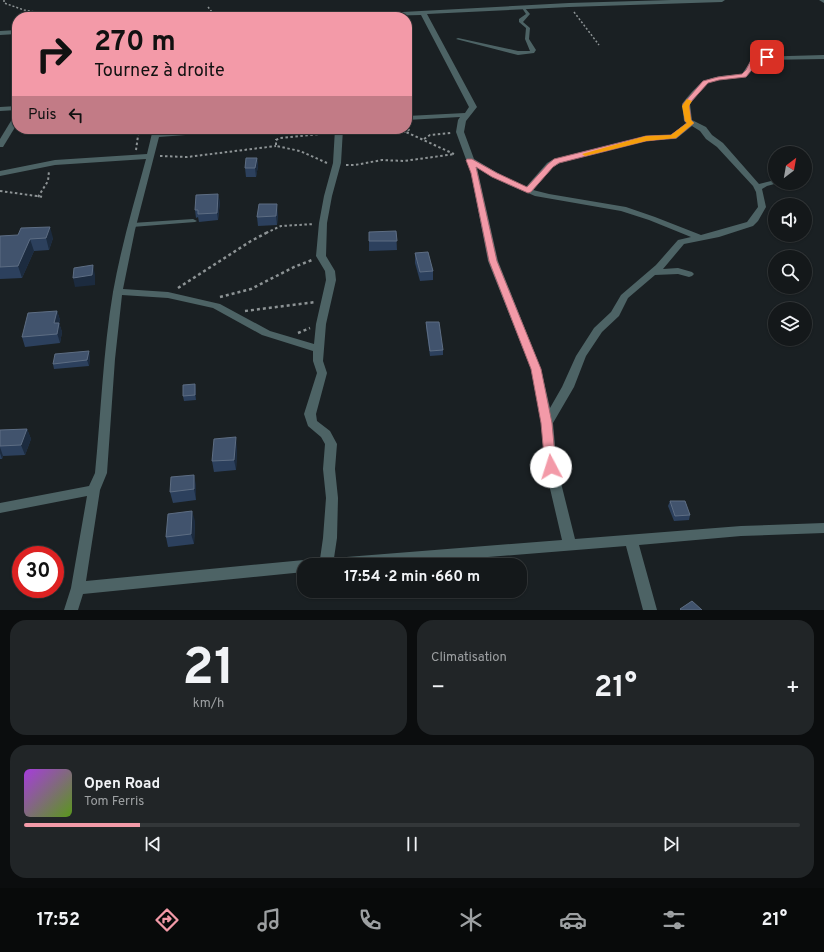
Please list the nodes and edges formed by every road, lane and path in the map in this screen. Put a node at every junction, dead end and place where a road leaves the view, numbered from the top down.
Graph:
1 (4, 0) edge
2 (722, 0) edge
3 (592, 2) edge
4 (609, 2) edge
5 (569, 5) junction
6 (208, 7) dead end
7 (524, 8) junction
8 (33, 12) edge
9 (212, 12) edge
10 (423, 13) junction
11 (412, 14) edge
12 (12, 32) edge
13 (0, 33) edge
14 (458, 39) dead end
15 (599, 46) dead end
16 (824, 57) edge
17 (12, 108) edge
18 (0, 109) edge
19 (467, 114) junction
20 (412, 118) edge
21 (691, 123) junction
22 (12, 126) edge
23 (12, 132) edge
24 (460, 132) junction
25 (7, 133) junction
26 (137, 134) edge
27 (156, 134) edge
28 (339, 134) edge
29 (411, 134) edge
30 (424, 139) junction
31 (276, 140) dead end
32 (0, 145) edge
33 (276, 146) junction
34 (455, 154) junction
35 (150, 156) junction
36 (135, 157) junction
37 (470, 160) junction
38 (337, 163) junction
39 (49, 164) junction
40 (0, 174) edge
41 (768, 183) edge
42 (758, 188) junction
43 (528, 190) junction
44 (0, 191) edge
45 (37, 197) junction
46 (44, 197) dead end
47 (193, 221) dead end
48 (323, 223) junction
49 (132, 225) junction
50 (700, 238) junction
51 (321, 256) junction
52 (654, 272) junction
53 (689, 274) dead end
54 (118, 292) junction
55 (168, 295) junction
56 (327, 301) junction
57 (200, 302) junction
58 (231, 312) junction
59 (322, 324) junction
60 (284, 338) junction
61 (319, 349) junction
62 (547, 423) junction
63 (94, 490) junction
64 (0, 508) edge
65 (824, 528) edge
66 (631, 540) junction
67 (570, 545) junction
68 (323, 558) edge
69 (400, 558) edge
70 (297, 567) edge
71 (78, 588) junction
72 (71, 610) edge
73 (650, 610) edge

1 - 8 path
2 - 4 street
3 - 4 street
3 - 5 street
5 - 7 street
5 - 15 path
6 - 9 path
7 - 10 street
7 - 14 lane
10 - 11 street
10 - 19 street
12 - 13 street
16 - 21 street
17 - 18 street
19 - 20 street
19 - 24 street
21 - 42 street
21 - 43 street
22 - 25 street
23 - 25 path
24 - 30 path
24 - 37 street
25 - 32 street
26 - 36 path
27 - 35 street
28 - 38 street
29 - 30 path
30 - 34 path
31 - 33 path
33 - 35 path
33 - 38 path
34 - 37 path
34 - 38 path
35 - 36 street
35 - 49 street
36 - 39 street
37 - 43 street
37 - 62 street
38 - 48 street
39 - 40 street
39 - 45 path
41 - 42 street
42 - 50 street
43 - 50 street
44 - 45 path
45 - 46 path
47 - 49 lane
48 - 51 street
48 - 55 path
49 - 54 street
50 - 52 street
51 - 56 street
51 - 57 path
52 - 53 street
52 - 62 street
54 - 55 street
54 - 63 street
55 - 57 street
56 - 58 path
56 - 59 street
57 - 58 street
58 - 60 street
59 - 60 path
59 - 61 street
60 - 61 street
61 - 68 street
62 - 67 street
63 - 64 street
63 - 71 street
65 - 66 street
66 - 67 street
66 - 73 street
67 - 69 street
70 - 71 street
71 - 72 street

